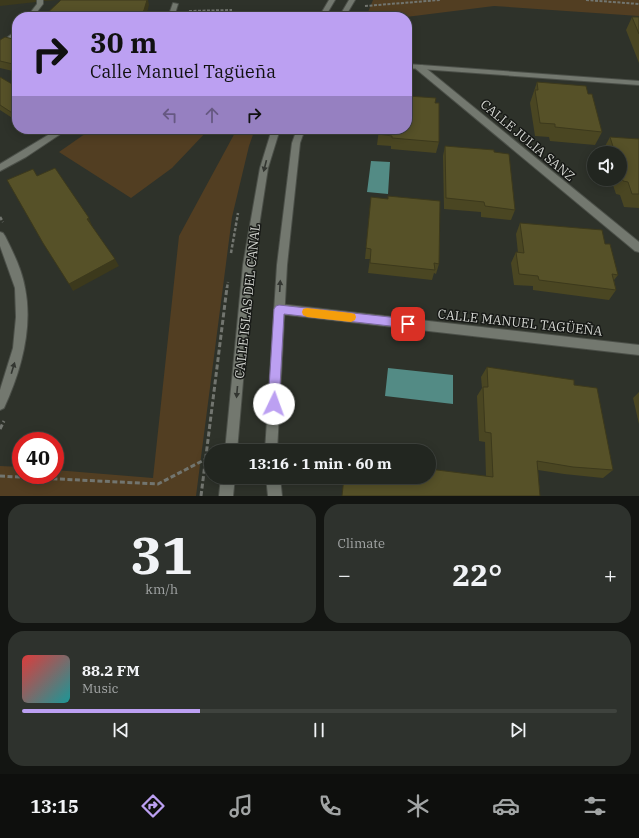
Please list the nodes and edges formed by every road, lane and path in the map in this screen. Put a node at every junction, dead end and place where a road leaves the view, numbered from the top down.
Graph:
1 (40, 0) edge
2 (332, 0) edge
3 (352, 0) edge
4 (440, 0) edge
5 (586, 0) edge
6 (175, 4) dead end
7 (639, 4) edge
8 (361, 6) dead end
9 (232, 10) dead end
10 (182, 11) dead end
11 (34, 12) edge
12 (173, 12) edge
13 (325, 12) edge
14 (345, 12) edge
15 (12, 36) edge
16 (0, 46) edge
17 (412, 66) edge
18 (419, 67) junction
19 (639, 83) edge
20 (56, 134) edge
21 (274, 134) edge
22 (299, 134) edge
23 (0, 168) edge
24 (0, 236) edge
25 (639, 248) edge
26 (279, 309) junction
27 (639, 350) edge
28 (0, 404) edge
29 (232, 444) edge
30 (271, 444) edge
31 (204, 460) edge
32 (0, 476) edge
33 (227, 484) edge
34 (274, 484) edge
35 (226, 496) edge
36 (275, 496) edge

1 - 11 street
2 - 13 street
3 - 14 street
4 - 8 path
5 - 7 path
6 - 12 street
9 - 10 path
15 - 16 street
17 - 18 street
18 - 19 street
18 - 25 street, CALLE JULIA SANZ
20 - 23 street
21 -> 29 street, CALLE ISLAS DEL CANAL
26 -> 22 street
28 -> 24 street
26 - 27 street, CALLE MANUEL TAGÜEÑA
26 - 30 street
31 - 32 path
33 - 35 street
34 - 36 street

